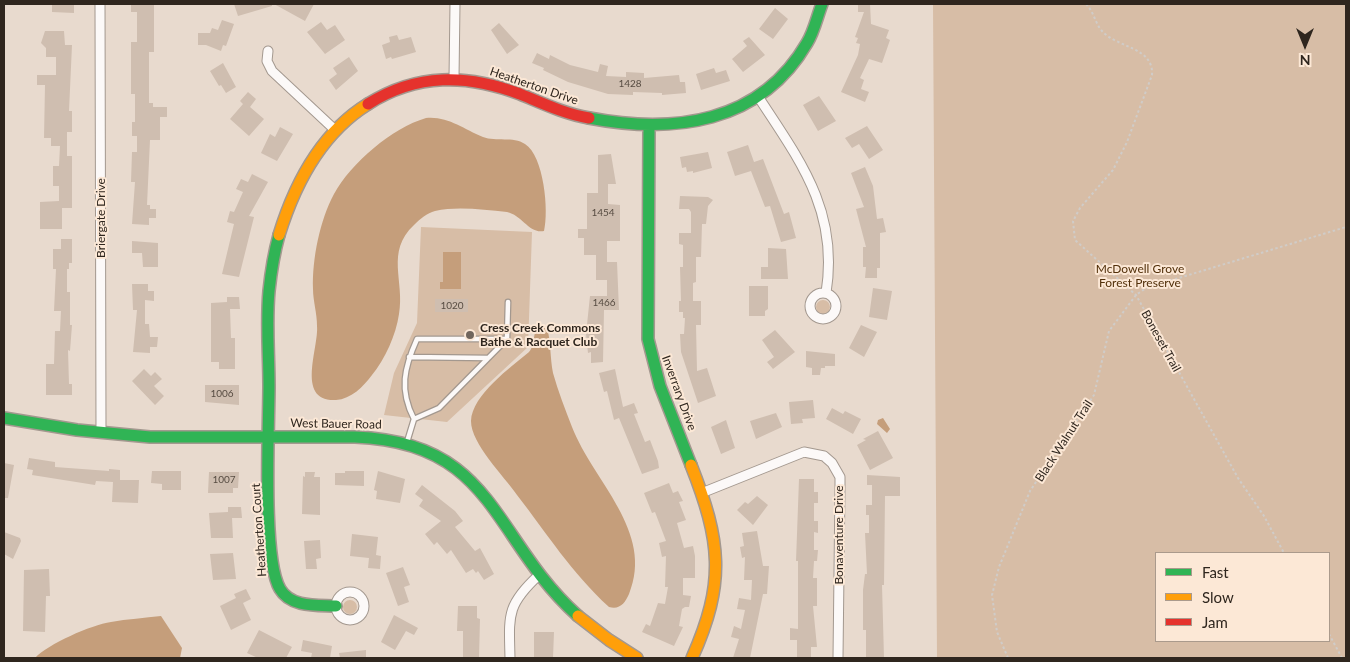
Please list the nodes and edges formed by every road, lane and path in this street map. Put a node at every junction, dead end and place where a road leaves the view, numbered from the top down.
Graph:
1 (100, 4) edge
2 (455, 4) edge
3 (822, 4) edge
4 (1086, 4) edge
5 (268, 51) dead end
6 (454, 78) junction
7 (759, 98) junction
8 (649, 127) junction
9 (334, 129) junction
10 (1346, 227) edge
11 (826, 293) dead end
12 (1136, 295) junction
13 (508, 302) dead end
14 (507, 339) junction
15 (409, 357) junction
16 (488, 358) junction
17 (4, 418) edge
18 (414, 420) junction
19 (101, 432) junction
20 (269, 437) junction
21 (407, 443) junction
22 (704, 492) junction
23 (1283, 552) edge
24 (539, 575) junction
25 (336, 606) dead end
26 (1330, 636) edge
27 (510, 658) edge
28 (637, 658) edge
29 (692, 658) edge
30 (838, 658) edge
31 (1008, 658) edge
32 (1342, 658) edge

1 - 19 street, Briergate Drive
2 - 6 street
3 - 7 street, Heatherton Drive
4 - 12 path, Boneset Trail
5 - 9 street
6 - 8 street, Heatherton Drive
6 - 9 street, Heatherton Drive
7 - 8 street, Heatherton Drive
7 - 11 street
8 - 22 street, Inverrary Drive
9 - 20 street, Heatherton Drive
10 - 12 path, Black Walnut Trail
12 - 23 path, Boneset Trail
12 - 31 path, Black Walnut Trail
13 - 14 lane
14 - 15 lane
14 - 16 lane
15 - 16 lane
15 - 18 lane
16 - 18 lane
17 - 19 street, West Bauer Road
18 - 21 lane
19 - 20 street, West Bauer Road
20 - 21 street, West Bauer Road
20 - 25 street, Heatherton Court
21 - 24 street, West Bauer Road
22 - 29 street, Inverrary Drive
22 - 30 street, Bonaventure Drive
24 - 27 street
24 - 28 street, West Bauer Road
26 - 32 path

